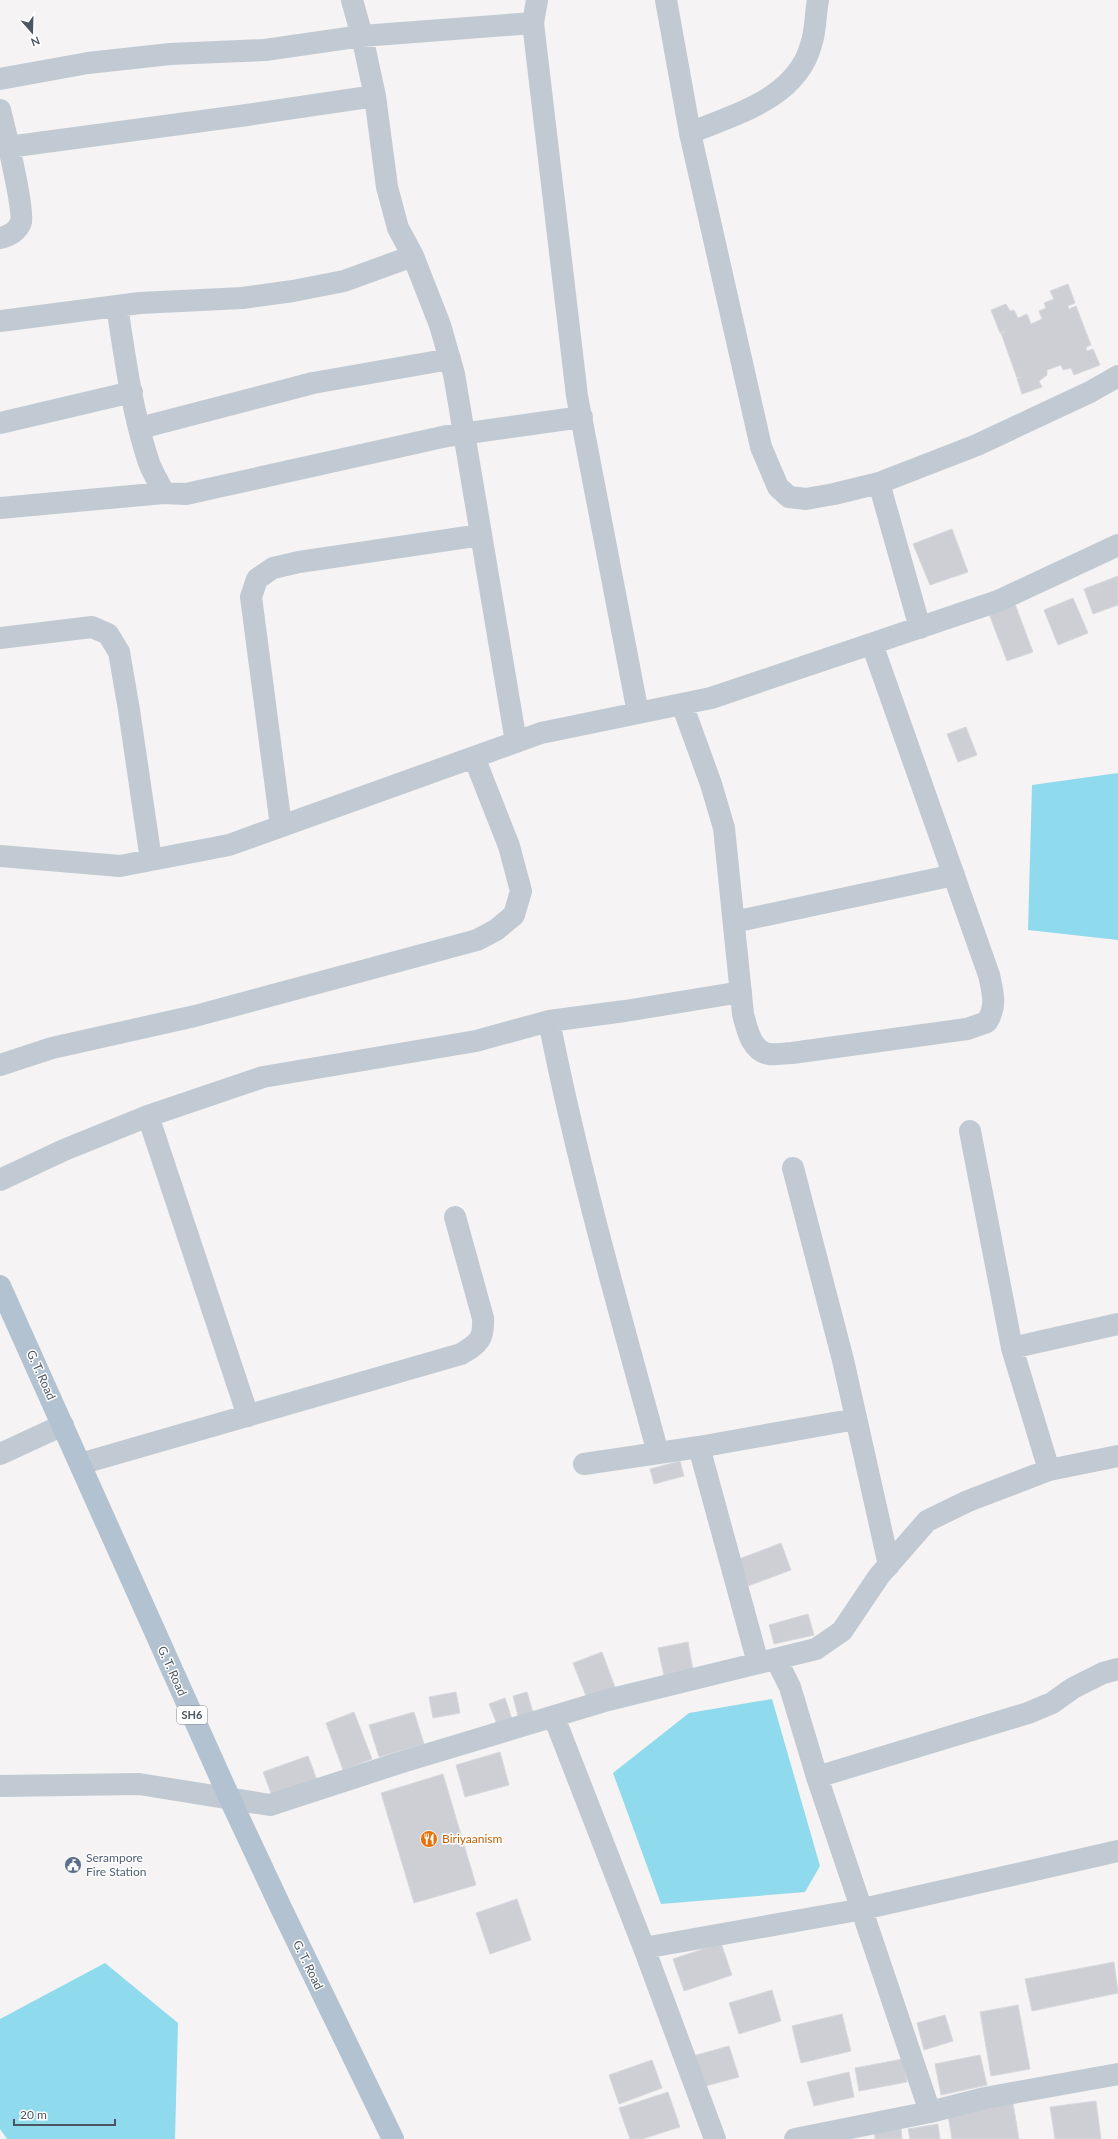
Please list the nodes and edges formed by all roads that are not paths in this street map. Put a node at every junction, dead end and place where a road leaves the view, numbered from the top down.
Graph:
1 (352, 0) edge
2 (537, 0) edge
3 (666, 0) edge
4 (818, 0) edge
5 (532, 23) junction
6 (362, 36) junction
7 (0, 78) edge
8 (375, 96) junction
9 (1, 114) edge
10 (690, 133) junction
11 (8, 147) junction
12 (0, 238) edge
13 (412, 256) junction
14 (117, 306) junction
15 (0, 321) edge
16 (450, 358) junction
17 (1118, 376) edge
18 (132, 392) junction
19 (582, 417) junction
20 (0, 423) edge
21 (140, 428) junction
22 (464, 433) junction
23 (880, 483) junction
24 (164, 493) junction
25 (0, 508) edge
26 (481, 535) junction
27 (1118, 545) edge
28 (920, 628) junction
29 (0, 638) edge
30 (872, 644) junction
31 (682, 704) junction
32 (638, 713) junction
33 (516, 742) junction
34 (474, 758) junction
35 (281, 826) junction
36 (0, 856) edge
37 (151, 860) junction
38 (954, 876) junction
39 (734, 922) junction
40 (741, 992) junction
41 (549, 1021) junction
42 (0, 1065) edge
43 (148, 1116) junction
44 (970, 1132) dead end
45 (793, 1168) dead end
46 (0, 1180) edge
47 (455, 1217) dead end
48 (2, 1295) edge
49 (1118, 1324) edge
50 (1012, 1348) junction
51 (248, 1416) junction
52 (856, 1419) junction
53 (63, 1425) junction
54 (699, 1447) junction
55 (658, 1453) junction
56 (0, 1454) edge
57 (1118, 1456) edge
58 (80, 1464) junction
59 (584, 1464) dead end
60 (1049, 1470) junction
61 (889, 1565) junction
62 (767, 1661) junction
63 (1118, 1669) edge
64 (554, 1717) junction
65 (817, 1777) junction
66 (0, 1786) edge
67 (230, 1799) junction
68 (1118, 1851) edge
69 (863, 1909) junction
70 (644, 1948) junction
71 (1118, 2074) edge
72 (930, 2112) junction
73 (393, 2139) edge
74 (715, 2139) edge
75 (795, 2139) edge

1 - 6 street
2 - 5 street
3 - 10 street
4 - 10 street
5 - 6 street
5 - 19 street
6 - 7 street
6 - 8 street
8 - 11 street
8 - 13 street
9 - 11 street
10 - 23 street
11 - 12 street
13 - 14 street
13 - 16 street
14 - 15 street
14 - 18 street
16 - 21 street
16 - 22 street
17 - 23 street
18 - 20 street
18 - 21 street
19 - 22 street
19 - 32 street
21 - 24 street
22 - 24 street
22 - 26 street
23 - 28 street
24 - 25 street
26 - 33 street
26 - 35 street
27 - 28 street
28 - 30 street
29 - 37 street
30 - 31 street
30 - 38 street
31 - 32 street
31 - 39 street
32 - 33 street
33 - 34 street
34 - 35 street
34 - 42 street
35 - 37 street
36 - 37 street
38 - 39 street
38 - 40 street
39 - 40 street
40 - 41 street
41 - 43 street
41 - 55 street
43 - 46 street
43 - 51 street
44 - 50 street
45 - 52 street
47 - 51 street
48 - 53 main road, G. T. Road / SH6
49 - 50 street
50 - 60 street
51 - 58 street
52 - 54 street
52 - 61 street
53 - 56 street
53 - 58 main road, G. T. Road / SH6
54 - 55 street
54 - 62 street
55 - 59 street
57 - 60 street
58 - 67 main road, G. T. Road / SH6
60 - 61 street
61 - 62 street
62 - 64 street
62 - 65 street
63 - 65 street
64 - 67 street
64 - 70 street
65 - 69 street
66 - 67 street
67 - 73 main road, G. T. Road / SH6
68 - 69 street
69 - 70 street
69 - 72 street
70 - 74 street
71 - 72 street
72 - 75 street

